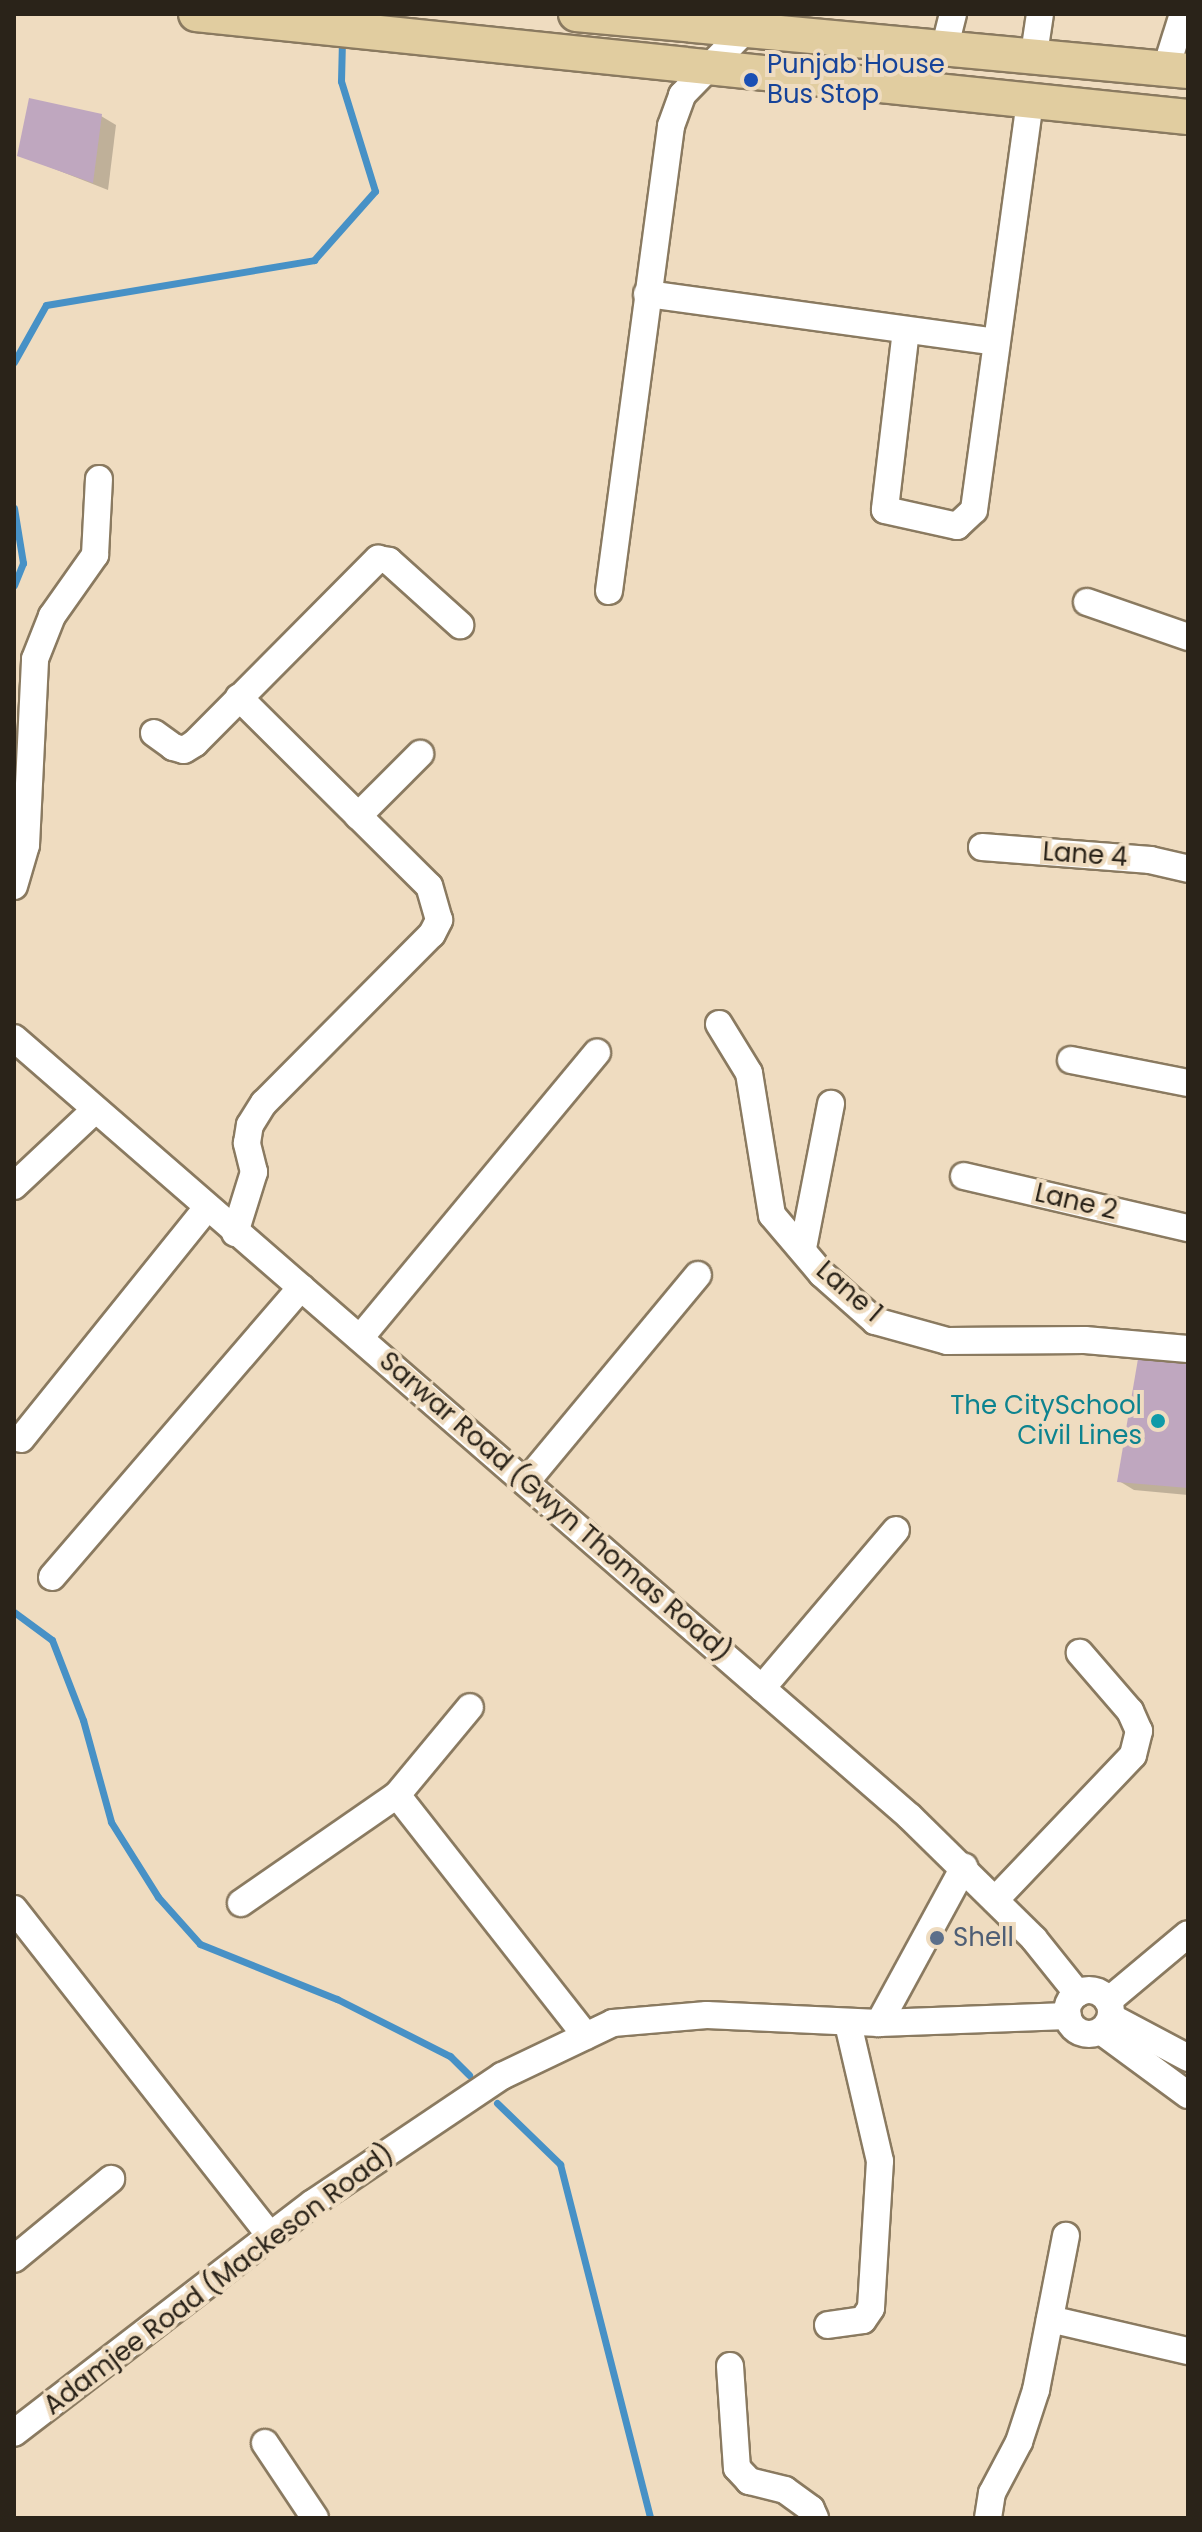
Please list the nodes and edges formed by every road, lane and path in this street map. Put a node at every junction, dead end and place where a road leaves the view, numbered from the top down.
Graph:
1 (196, 14) edge
2 (576, 14) edge
3 (1040, 14) edge
4 (1183, 14) edge
5 (704, 19) edge
6 (757, 21) edge
7 (835, 26) edge
8 (949, 30) edge
9 (1034, 54) junction
10 (707, 66) junction
11 (1177, 69) edge
12 (1030, 99) junction
13 (1188, 117) edge
14 (647, 294) junction
15 (906, 330) junction
16 (996, 342) junction
17 (99, 479) dead end
18 (609, 591) dead end
19 (1087, 602) dead end
20 (460, 625) dead end
21 (1188, 637) edge
22 (239, 697) junction
23 (154, 733) dead end
24 (420, 754) dead end
25 (358, 816) junction
26 (982, 847) dead end
27 (1188, 869) edge
28 (14, 886) edge
29 (719, 1024) dead end
30 (14, 1038) edge
31 (597, 1053) dead end
32 (1071, 1060) dead end
33 (1188, 1083) edge
34 (831, 1104) dead end
35 (95, 1110) junction
36 (964, 1176) dead end
37 (14, 1186) edge
38 (207, 1208) junction
39 (1188, 1228) edge
40 (235, 1233) junction
41 (803, 1248) junction
42 (698, 1275) dead end
43 (301, 1287) junction
44 (360, 1338) junction
45 (1188, 1349) edge
46 (21, 1439) dead end
47 (526, 1482) junction
48 (896, 1530) dead end
49 (52, 1577) dead end
50 (1080, 1653) dead end
51 (762, 1688) junction
52 (470, 1707) dead end
53 (397, 1795) junction
54 (964, 1867) junction
55 (995, 1900) junction
56 (241, 1903) dead end
57 (14, 1909) edge
58 (1188, 1934) edge
59 (1073, 2005) junction
60 (1106, 2016) junction
61 (848, 2023) junction
62 (879, 2023) junction
63 (586, 2036) junction
64 (1188, 2058) edge
65 (1188, 2095) edge
66 (111, 2179) dead end
67 (270, 2236) junction
68 (1066, 2236) dead end
69 (14, 2259) edge
70 (1050, 2319) junction
71 (828, 2325) dead end
72 (1188, 2351) edge
73 (730, 2366) dead end
74 (14, 2433) edge
75 (265, 2443) dead end
76 (315, 2518) edge
77 (815, 2518) edge
78 (988, 2518) edge

1 - 10 main road
2 - 5 main road
3 - 9 street
4 - 11 street
5 - 6 main road
6 - 7 main road
6 - 10 street
7 - 8 main road
8 - 9 main road
9 - 11 main road
10 - 12 main road
10 - 14 street
12 - 13 main road
12 - 16 street
14 - 15 street
14 - 18 street
15 - 16 street
15 - 16 street
17 - 28 street
19 - 21 street
20 - 22 street
22 - 23 street
22 - 25 street
24 - 25 street
25 - 40 street
26 - 27 street, Lane 4
29 - 41 street
30 - 35 street, Sarwar Road (Gwyn Thomas Road)
31 - 44 street
32 - 33 street
34 - 41 street, Lane 1
35 - 37 street
35 - 38 street, Sarwar Road (Gwyn Thomas Road)
36 - 39 street, Lane 2
38 - 40 street, Sarwar Road (Gwyn Thomas Road)
38 - 46 street
40 - 43 street, Sarwar Road (Gwyn Thomas Road)
41 - 45 street, Lane 1
42 - 47 street
43 - 44 street, Sarwar Road (Gwyn Thomas Road)
43 - 49 street
44 - 47 street, Sarwar Road (Gwyn Thomas Road)
47 - 51 street, Sarwar Road (Gwyn Thomas Road)
48 - 51 street
50 - 55 street
51 - 54 street, Sarwar Road (Gwyn Thomas Road)
52 - 53 street
53 - 56 street
53 - 63 street
54 - 55 street, Sarwar Road (Gwyn Thomas Road)
54 - 62 street
55 - 59 street, Sarwar Road (Gwyn Thomas Road)
57 - 67 street
58 - 60 street
59 - 60 street
59 - 60 street
59 - 62 street, Adamjee Road (Mackeson Road)
60 - 64 street
60 - 65 street
61 - 62 street, Adamjee Road (Mackeson Road)
61 - 63 street, Adamjee Road (Mackeson Road)
61 - 71 street
63 - 67 street, Adamjee Road (Mackeson Road)
66 - 69 street
67 - 74 street, Adamjee Road (Mackeson Road)
68 - 70 street
70 - 72 street
70 - 78 street
73 - 77 street
75 - 76 street

